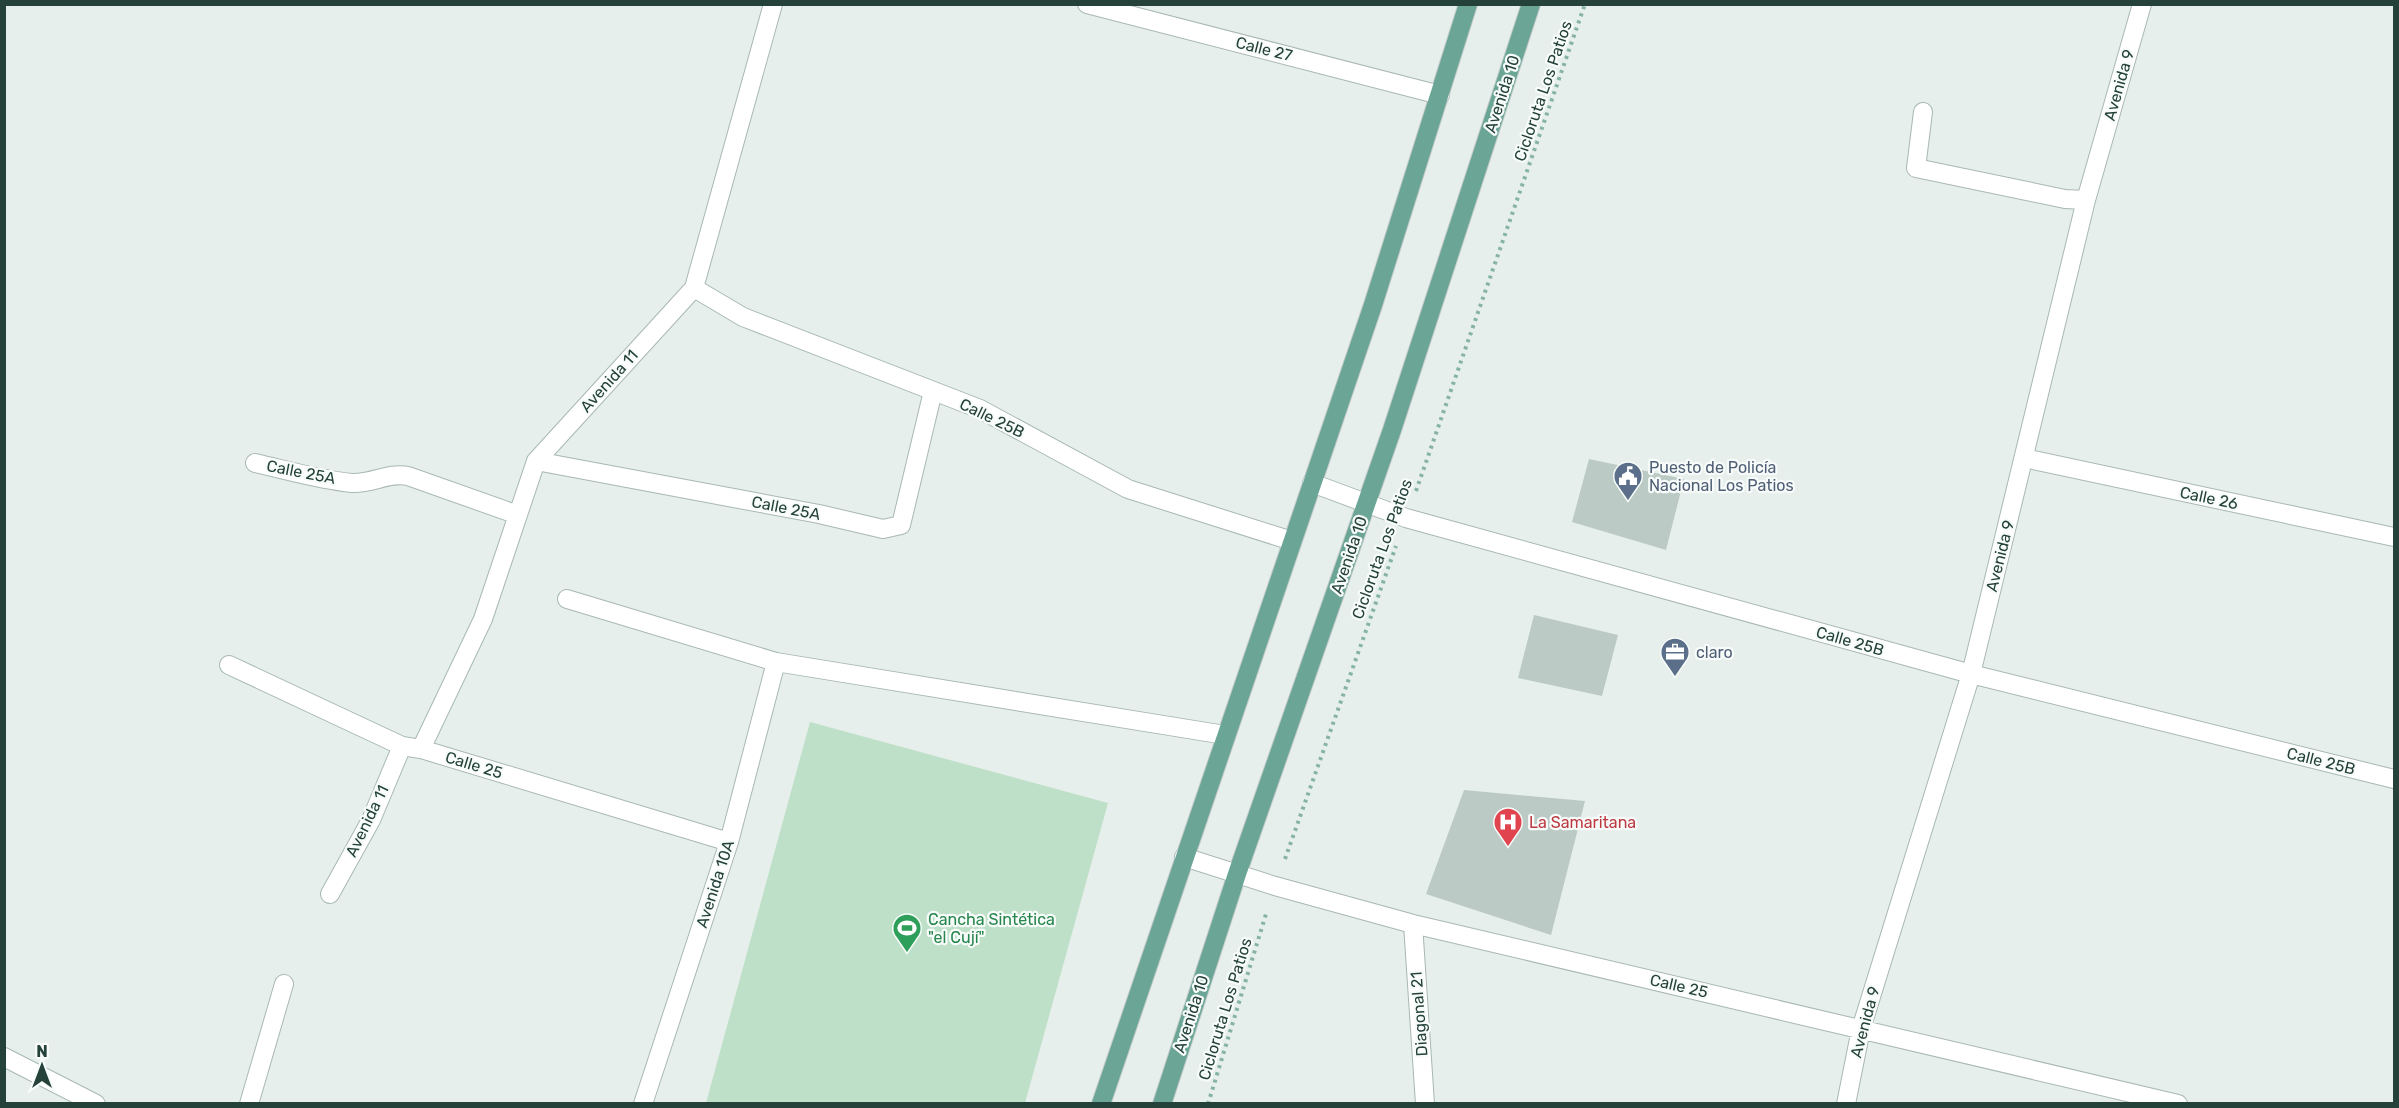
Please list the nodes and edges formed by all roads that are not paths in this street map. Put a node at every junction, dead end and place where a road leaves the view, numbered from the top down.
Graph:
1 (773, 4) edge
2 (1087, 4) edge
3 (1468, 4) edge
4 (1531, 4) edge
5 (2142, 4) edge
6 (1440, 95) junction
7 (1923, 112) dead end
8 (2086, 200) junction
9 (694, 288) junction
10 (933, 391) junction
11 (2024, 458) junction
12 (536, 461) junction
13 (255, 463) dead end
14 (1312, 483) junction
15 (1367, 504) junction
16 (518, 515) junction
17 (2394, 537) edge
18 (1292, 541) junction
19 (567, 599) dead end
20 (776, 662) junction
21 (229, 665) dead end
22 (1971, 674) junction
23 (1225, 735) junction
24 (402, 746) junction
25 (422, 749) junction
26 (2394, 779) edge
27 (729, 842) junction
28 (1184, 857) junction
29 (1237, 874) junction
30 (330, 894) dead end
31 (1413, 924) junction
32 (284, 984) dead end
33 (1862, 1029) junction
34 (4, 1057) edge
35 (96, 1104) edge
36 (249, 1104) edge
37 (643, 1104) edge
38 (1101, 1104) edge
39 (1162, 1104) edge
40 (1425, 1104) edge
41 (1846, 1104) edge
42 (2178, 1104) edge

1 - 9 street, Avenida 11
2 - 6 street, Calle 27
3 - 6 main road
4 - 15 main road, Avenida 10
5 - 8 street, Avenida 9
6 - 14 main road
7 - 8 street
8 - 11 street, Avenida 9
9 - 10 street, Calle 25B
9 - 12 street, Avenida 11
10 - 12 street, Calle 25A
10 - 18 street, Calle 25B
11 - 17 street, Calle 26
11 - 22 street, Avenida 9
12 - 16 street, Avenida 11
13 - 16 street, Calle 25A
14 - 15 street, Calle 25B
14 - 18 main road
15 - 22 street, Calle 25B
15 - 29 main road, Avenida 10
16 - 25 street, Avenida 11
18 - 23 main road
19 - 20 street
20 - 23 street
20 - 27 street, Avenida 10A
21 - 24 street, Calle 25
22 - 26 street, Calle 25B
22 - 33 street, Avenida 9
23 - 28 main road
24 - 25 street, Calle 25
24 - 30 street, Avenida 11
25 - 27 street, Calle 25
27 - 37 street, Avenida 10A
28 - 29 street, Calle 25
28 - 38 main road
29 - 31 street, Calle 25
29 - 39 main road, Avenida 10
31 - 33 street, Calle 25
31 - 40 street, Diagonal 21
32 - 36 street
33 - 41 street, Avenida 9
33 - 42 street, Calle 25
34 - 35 street

